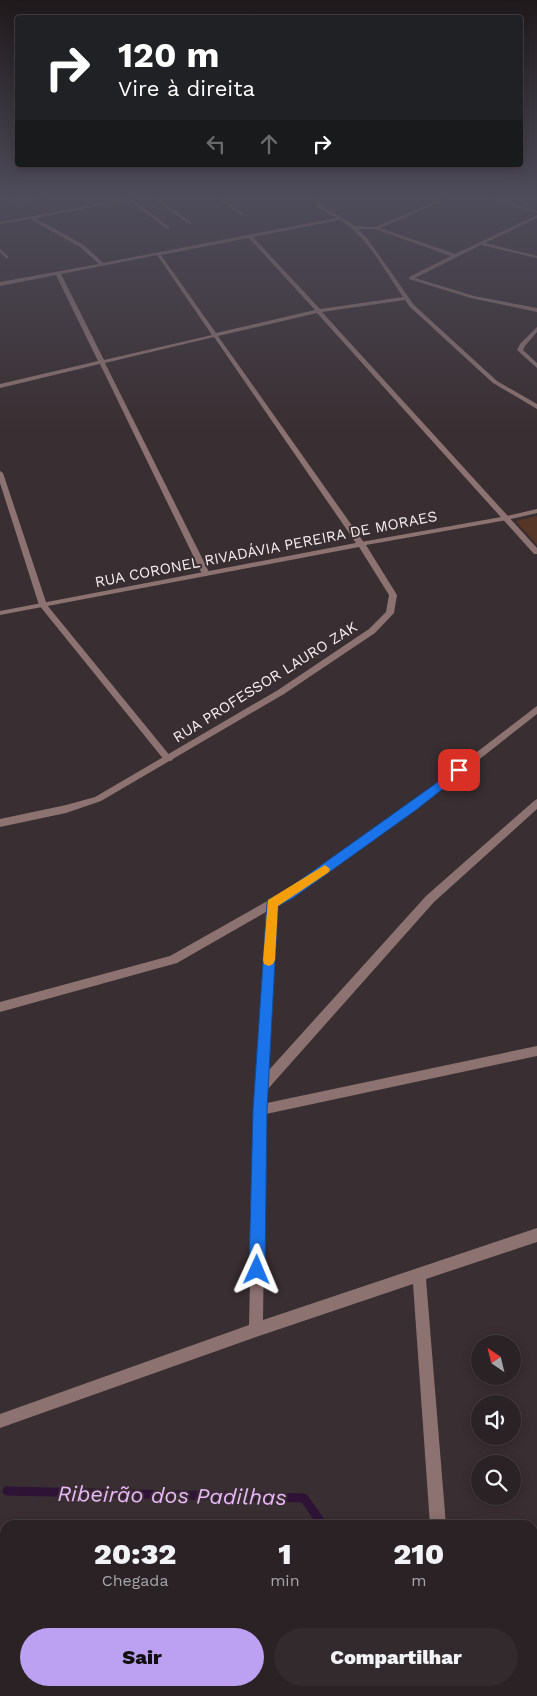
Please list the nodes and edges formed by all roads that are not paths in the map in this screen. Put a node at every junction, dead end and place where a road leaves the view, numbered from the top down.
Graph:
1 (36, 277) edge
2 (60, 277) edge
3 (174, 277) edge
4 (288, 277) edge
5 (392, 277) edge
6 (413, 277) edge
7 (0, 284) edge
8 (406, 298) junction
9 (537, 310) edge
10 (319, 311) junction
11 (537, 329) edge
12 (214, 336) junction
13 (100, 362) junction
14 (537, 366) edge
15 (0, 386) edge
16 (537, 407) edge
17 (0, 473) edge
18 (537, 511) edge
19 (507, 518) junction
20 (361, 544) junction
21 (537, 552) edge
22 (206, 574) junction
23 (43, 605) junction
24 (0, 613) edge
25 (537, 709) edge
26 (168, 759) junction
27 (537, 803) edge
28 (0, 824) edge
29 (272, 904) junction
30 (0, 1007) edge
31 (537, 1051) edge
32 (261, 1088) junction
33 (260, 1110) junction
34 (537, 1235) edge
35 (418, 1276) junction
36 (256, 1330) junction
37 (0, 1421) edge
38 (438, 1520) edge

1 - 7 street
2 - 13 street
3 - 12 street, RUA PROFESSOR LAURO ZAK
4 - 10 street
5 - 8 street
6 - 9 street
8 - 10 street
8 - 16 street
10 - 12 street
10 - 19 street
11 - 14 street
12 - 13 street
12 - 20 street, RUA PROFESSOR LAURO ZAK
13 - 15 street
13 - 22 street
17 - 23 street
18 - 19 street, RUA CORONEL RIVADÁVIA PEREIRA DE MORAES
19 - 20 street, RUA CORONEL RIVADÁVIA PEREIRA DE MORAES
19 - 21 street
20 - 22 street, RUA CORONEL RIVADÁVIA PEREIRA DE MORAES
20 - 26 street, RUA PROFESSOR LAURO ZAK
22 - 23 street, RUA CORONEL RIVADÁVIA PEREIRA DE MORAES
23 - 24 street, RUA CORONEL RIVADÁVIA PEREIRA DE MORAES
23 - 26 street
25 - 29 street
26 - 28 street, RUA PROFESSOR LAURO ZAK
27 - 32 street
29 - 30 street
29 - 32 street
31 - 33 street
32 - 33 street
33 - 36 street
34 - 35 street
35 - 36 street
35 - 38 street
36 - 37 street

